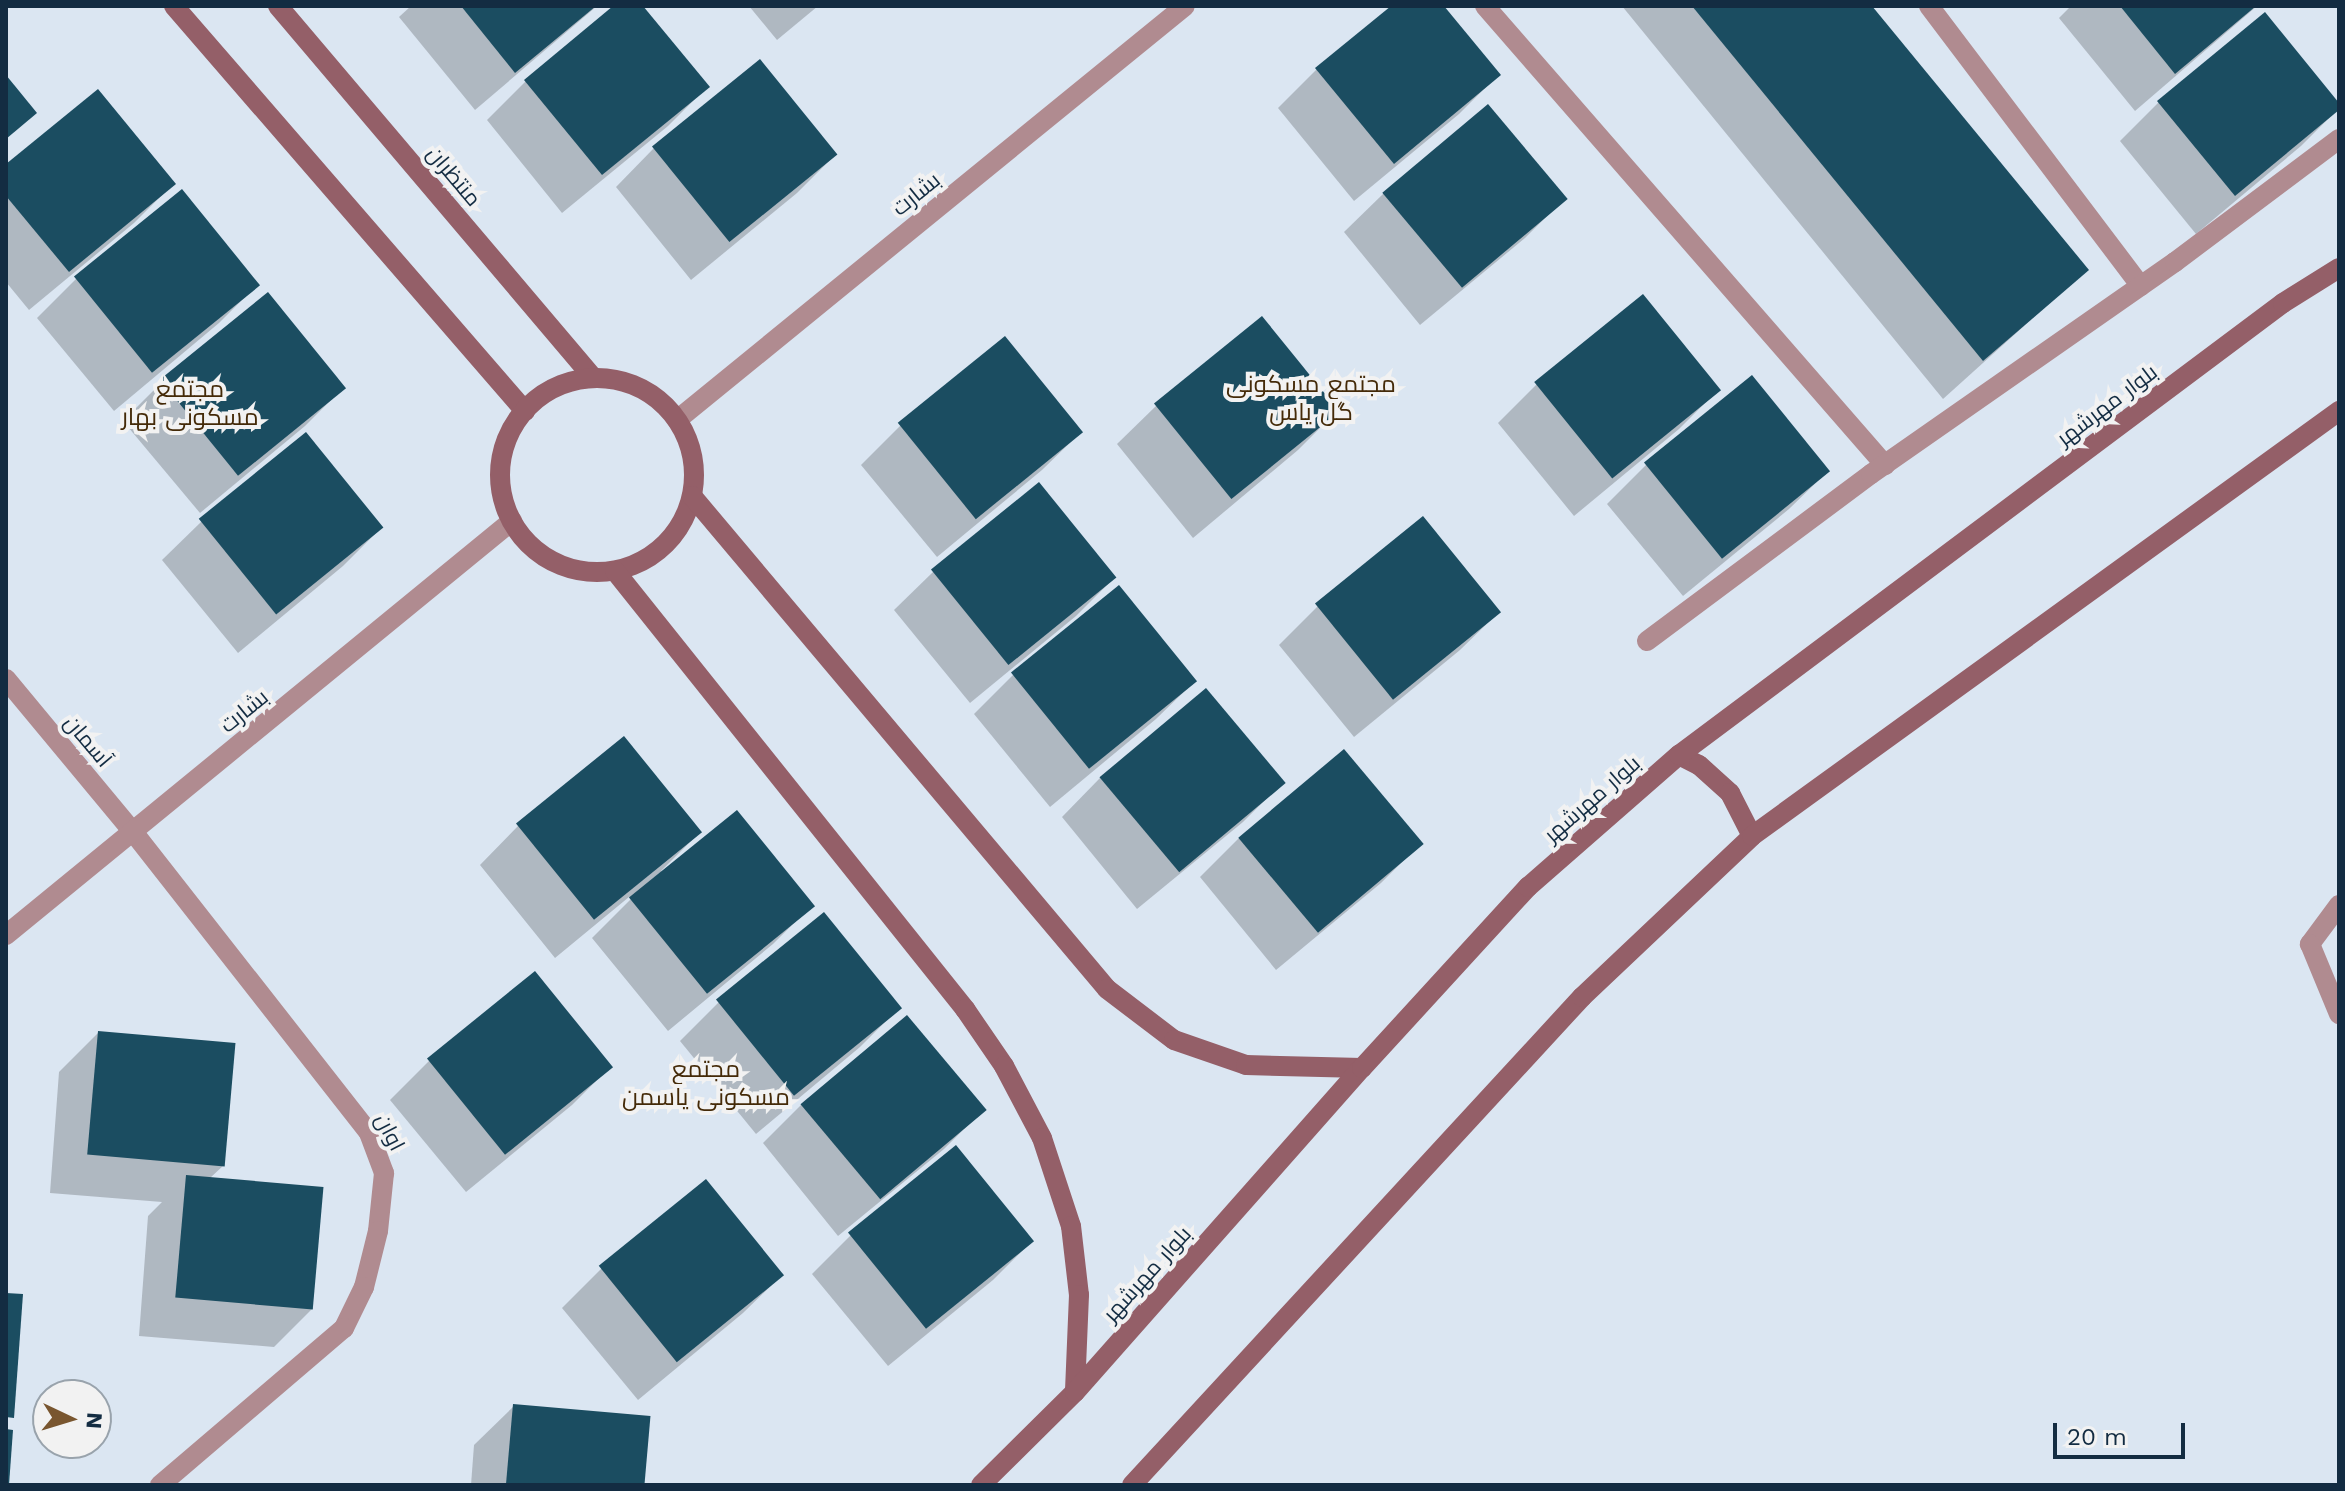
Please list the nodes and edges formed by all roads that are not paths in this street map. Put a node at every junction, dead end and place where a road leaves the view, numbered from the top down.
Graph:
1 (174, 6) edge
2 (278, 6) edge
3 (1185, 6) edge
4 (1485, 6) edge
5 (1929, 6) edge
6 (2339, 139) edge
7 (2339, 268) edge
8 (2141, 286) junction
9 (593, 378) junction
10 (525, 411) junction
11 (2339, 411) edge
12 (677, 420) junction
13 (1885, 465) junction
14 (692, 496) junction
15 (512, 521) junction
16 (615, 571) junction
17 (1647, 641) dead end
18 (6, 679) edge
19 (1679, 755) junction
20 (134, 833) junction
21 (1752, 836) junction
22 (2339, 905) edge
23 (6, 935) edge
24 (2339, 1014) edge
25 (1362, 1068) junction
26 (1075, 1392) junction
27 (160, 1485) edge
28 (981, 1485) edge
29 (1132, 1485) edge

1 - 10 main road
2 - 9 main road, منتظران
3 - 12 street, بشارت
4 - 13 street
5 - 8 street
6 - 8 street
7 - 19 main road, بلوار مهرشهر
8 - 13 street
9 - 10 main road
9 - 12 main road
10 - 15 main road
11 - 21 main road
12 - 14 main road
13 - 17 street
14 - 16 main road
14 - 25 main road
15 - 16 main road
15 - 20 street, بشارت
16 - 26 main road
18 - 20 street, آسمان
19 - 21 main road
19 - 25 main road, بلوار مهرشهر
20 - 23 street, بشارت
20 - 27 street, اوان
21 - 29 main road
22 - 24 street
25 - 26 main road, بلوار مهرشهر
26 - 28 main road, بلوار مهرشهر

